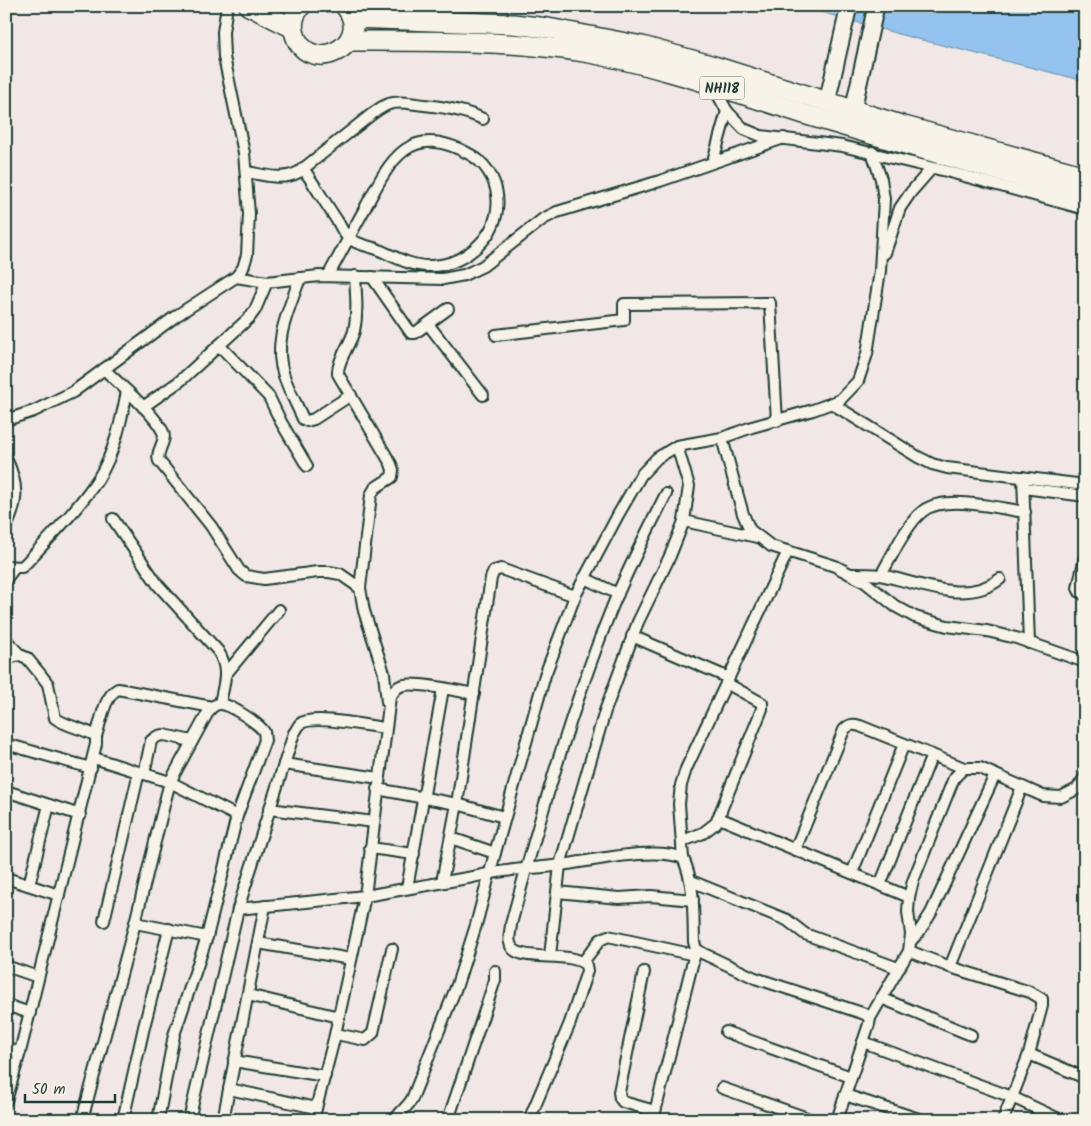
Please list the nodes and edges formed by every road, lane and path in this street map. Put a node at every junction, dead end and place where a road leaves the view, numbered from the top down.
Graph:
1 (227, 6) edge
2 (249, 6) edge
3 (301, 6) edge
4 (849, 6) edge
5 (876, 6) edge
6 (348, 12) edge
7 (293, 28) junction
8 (349, 41) junction
9 (713, 86) junction
10 (827, 102) junction
11 (727, 110) junction
12 (853, 110) junction
13 (483, 120) dead end
14 (784, 138) junction
15 (872, 152) junction
16 (713, 161) junction
17 (303, 168) junction
18 (932, 168) junction
19 (247, 172) junction
20 (1085, 176) edge
21 (1085, 195) edge
22 (1085, 209) edge
23 (348, 238) junction
24 (880, 271) junction
25 (328, 276) junction
26 (355, 276) junction
27 (236, 277) junction
28 (372, 277) junction
29 (300, 278) junction
30 (268, 282) junction
31 (448, 309) dead end
32 (428, 324) junction
33 (496, 335) dead end
34 (219, 345) junction
35 (104, 370) junction
36 (127, 391) junction
37 (351, 395) junction
38 (483, 395) dead end
39 (831, 403) junction
40 (143, 407) junction
41 (6, 420) edge
42 (777, 420) junction
43 (722, 438) junction
44 (677, 446) junction
45 (6, 458) edge
46 (307, 466) dead end
47 (1024, 482) junction
48 (1085, 485) edge
49 (666, 494) dead end
50 (1085, 496) edge
51 (1025, 512) junction
52 (113, 519) dead end
53 (684, 522) junction
54 (6, 527) edge
55 (760, 538) junction
56 (788, 552) junction
57 (1085, 557) edge
58 (10, 567) edge
59 (849, 574) junction
60 (881, 576) junction
61 (584, 578) junction
62 (6, 579) edge
63 (1000, 579) dead end
64 (360, 588) junction
65 (618, 594) junction
66 (1085, 595) edge
67 (575, 596) junction
68 (279, 610) dead end
69 (632, 636) junction
70 (6, 640) edge
71 (1029, 643) junction
72 (20, 655) junction
73 (6, 662) edge
74 (1085, 662) edge
75 (226, 675) junction
76 (728, 680) junction
77 (443, 689) junction
78 (474, 694) junction
79 (216, 705) junction
80 (387, 710) junction
81 (385, 728) junction
82 (96, 736) junction
83 (192, 741) junction
84 (6, 744) edge
85 (904, 744) junction
86 (932, 755) junction
87 (93, 763) junction
88 (284, 764) junction
89 (964, 768) junction
90 (141, 773) junction
91 (995, 775) junction
92 (1085, 777) edge
93 (170, 782) junction
94 (378, 783) junction
95 (1022, 787) junction
96 (6, 791) edge
97 (424, 797) junction
98 (457, 804) junction
99 (49, 805) junction
100 (270, 809) junction
101 (80, 815) junction
102 (237, 816) junction
103 (504, 817) junction
104 (719, 818) junction
105 (374, 822) junction
106 (451, 838) junction
107 (683, 841) junction
108 (370, 848) junction
109 (795, 850) junction
110 (494, 853) junction
111 (414, 854) junction
112 (684, 858) junction
113 (560, 865) junction
114 (526, 868) junction
115 (489, 872) junction
116 (852, 873) junction
117 (6, 878) edge
118 (691, 881) junction
119 (442, 882) junction
120 (880, 885) junction
121 (29, 886) junction
122 (407, 888) junction
123 (557, 892) junction
124 (59, 895) junction
125 (365, 896) junction
126 (909, 897) junction
127 (693, 900) junction
128 (265, 906) junction
129 (238, 909) junction
130 (104, 921) dead end
131 (135, 923) junction
132 (169, 929) junction
133 (207, 938) junction
134 (258, 943) junction
135 (909, 946) junction
136 (392, 949) dead end
137 (696, 952) junction
138 (550, 956) junction
139 (351, 959) junction
140 (583, 962) junction
141 (6, 966) edge
142 (950, 967) junction
143 (898, 968) junction
144 (495, 972) dead end
145 (644, 972) dead end
146 (38, 977) junction
147 (248, 995) junction
148 (881, 998) junction
149 (6, 1005) edge
150 (30, 1013) junction
151 (339, 1017) junction
152 (870, 1018) junction
153 (726, 1032) dead end
154 (336, 1034) junction
155 (971, 1035) dead end
156 (863, 1042) junction
157 (6, 1049) edge
158 (20, 1052) junction
159 (1029, 1054) junction
160 (234, 1061) junction
161 (324, 1076) junction
162 (852, 1077) junction
163 (1085, 1078) edge
164 (722, 1088) dead end
165 (229, 1089) junction
166 (845, 1095) junction
167 (1012, 1097) junction
168 (6, 1101) edge
169 (316, 1108) junction
170 (654, 1115) edge
171 (82, 1120) edge
172 (123, 1120) edge
173 (158, 1120) edge
174 (189, 1120) edge
175 (223, 1120) edge
176 (313, 1120) edge
177 (396, 1120) edge
178 (448, 1120) edge
179 (528, 1120) edge
180 (813, 1120) edge
181 (837, 1120) edge
182 (922, 1120) edge
183 (1003, 1120) edge
184 (1061, 1120) edge

1 - 19 street
2 - 7 highway
3 - 7 highway
4 - 10 street
5 - 12 street
6 - 8 highway, NH118
6 - 10 highway, NH118
7 - 8 highway
8 - 9 highway, NH118
9 - 11 street
9 - 21 highway, NH118
10 - 12 highway, NH118
11 - 14 street
11 - 16 street
12 - 20 highway, NH118
13 - 17 street
14 - 15 street
14 - 16 street
15 - 18 street
15 - 24 street
16 - 28 street
17 - 19 street
17 - 23 street
18 - 22 street
18 - 24 street
19 - 27 street
23 - 23 street
23 - 25 street
24 - 39 street
25 - 26 street
25 - 29 street
26 - 28 street
26 - 37 street
27 - 30 street
27 - 35 street
28 - 32 street
29 - 30 street
29 - 37 street
30 - 34 street
31 - 32 street
32 - 38 street
33 - 42 street
34 - 40 street
34 - 46 street
35 - 36 street
35 - 41 street
36 - 40 street
36 - 58 street
37 - 64 street
39 - 42 street
39 - 47 street
40 - 64 street
42 - 43 street
43 - 44 street
43 - 55 street
44 - 53 street
44 - 61 street
45 - 54 street
47 - 48 street
47 - 50 street
47 - 51 street
49 - 65 street
51 - 60 street
51 - 71 street
52 - 75 street
53 - 55 street
53 - 69 street
55 - 56 street
56 - 59 street
56 - 76 street
57 - 66 street
58 - 62 street
59 - 60 street
59 - 71 street
60 - 63 street
61 - 65 street
61 - 67 street
64 - 80 street
65 - 114 street
67 - 78 street
67 - 103 street
68 - 75 street
69 - 76 street
69 - 113 street
70 - 72 street
71 - 74 street
72 - 73 street
72 - 82 street
75 - 79 street
76 - 104 street
76 - 107 street
77 - 78 street
77 - 80 street
77 - 97 street
78 - 98 street
79 - 82 street
79 - 83 street
79 - 102 street
80 - 81 street
81 - 88 street
81 - 94 street
82 - 87 street
83 - 90 street
83 - 93 street
84 - 87 street
85 - 86 street
85 - 109 street
85 - 116 street
86 - 89 street
86 - 120 street
87 - 90 street
87 - 101 street
88 - 94 street
88 - 100 street
89 - 91 street
89 - 126 street
90 - 93 street
90 - 130 street
91 - 95 street
91 - 135 street
92 - 95 street
93 - 102 street
93 - 131 street
94 - 97 street
94 - 105 street
95 - 142 street
96 - 99 street
97 - 98 street
97 - 111 street
98 - 103 street
98 - 106 street
99 - 101 street
99 - 121 street
100 - 105 street
100 - 129 street
101 - 124 street
102 - 133 street
103 - 110 street
104 - 107 street
104 - 109 street
105 - 108 street
106 - 110 street
106 - 119 street
107 - 112 street
108 - 111 street
108 - 125 street
109 - 116 street
110 - 115 street
111 - 122 street
112 - 113 street
112 - 118 street
113 - 114 street
113 - 123 street
114 - 115 street
114 - 138 street
115 - 119 street
115 - 177 street
116 - 120 street
117 - 121 street
118 - 127 street
118 - 143 street
119 - 122 street
120 - 126 street
121 - 124 street
122 - 125 street
123 - 127 street
123 - 138 street
124 - 146 street
125 - 128 street
125 - 139 street
126 - 135 street
127 - 137 street
128 - 129 street
128 - 134 street
129 - 174 street
131 - 132 street
131 - 171 street
132 - 133 street
132 - 172 street
133 - 173 street
134 - 139 street
134 - 147 street
135 - 142 street
135 - 143 street
136 - 154 street
137 - 140 street
137 - 152 street
137 - 170 street
138 - 140 street
139 - 151 street
140 - 179 street
141 - 146 street
142 - 159 street
143 - 148 street
144 - 178 street
145 - 170 street
146 - 150 street
147 - 151 street
147 - 160 street
148 - 152 street
148 - 155 street
149 - 150 street
150 - 158 street
151 - 154 street
152 - 156 street
153 - 162 street
154 - 161 street
156 - 162 street
156 - 167 street
157 - 158 street
158 - 168 street
159 - 163 street
159 - 167 street
160 - 161 street
160 - 165 street
161 - 169 street
162 - 166 street
164 - 180 street
165 - 169 street
165 - 175 street
166 - 181 street
166 - 182 street
167 - 183 street
167 - 184 street
169 - 176 street

